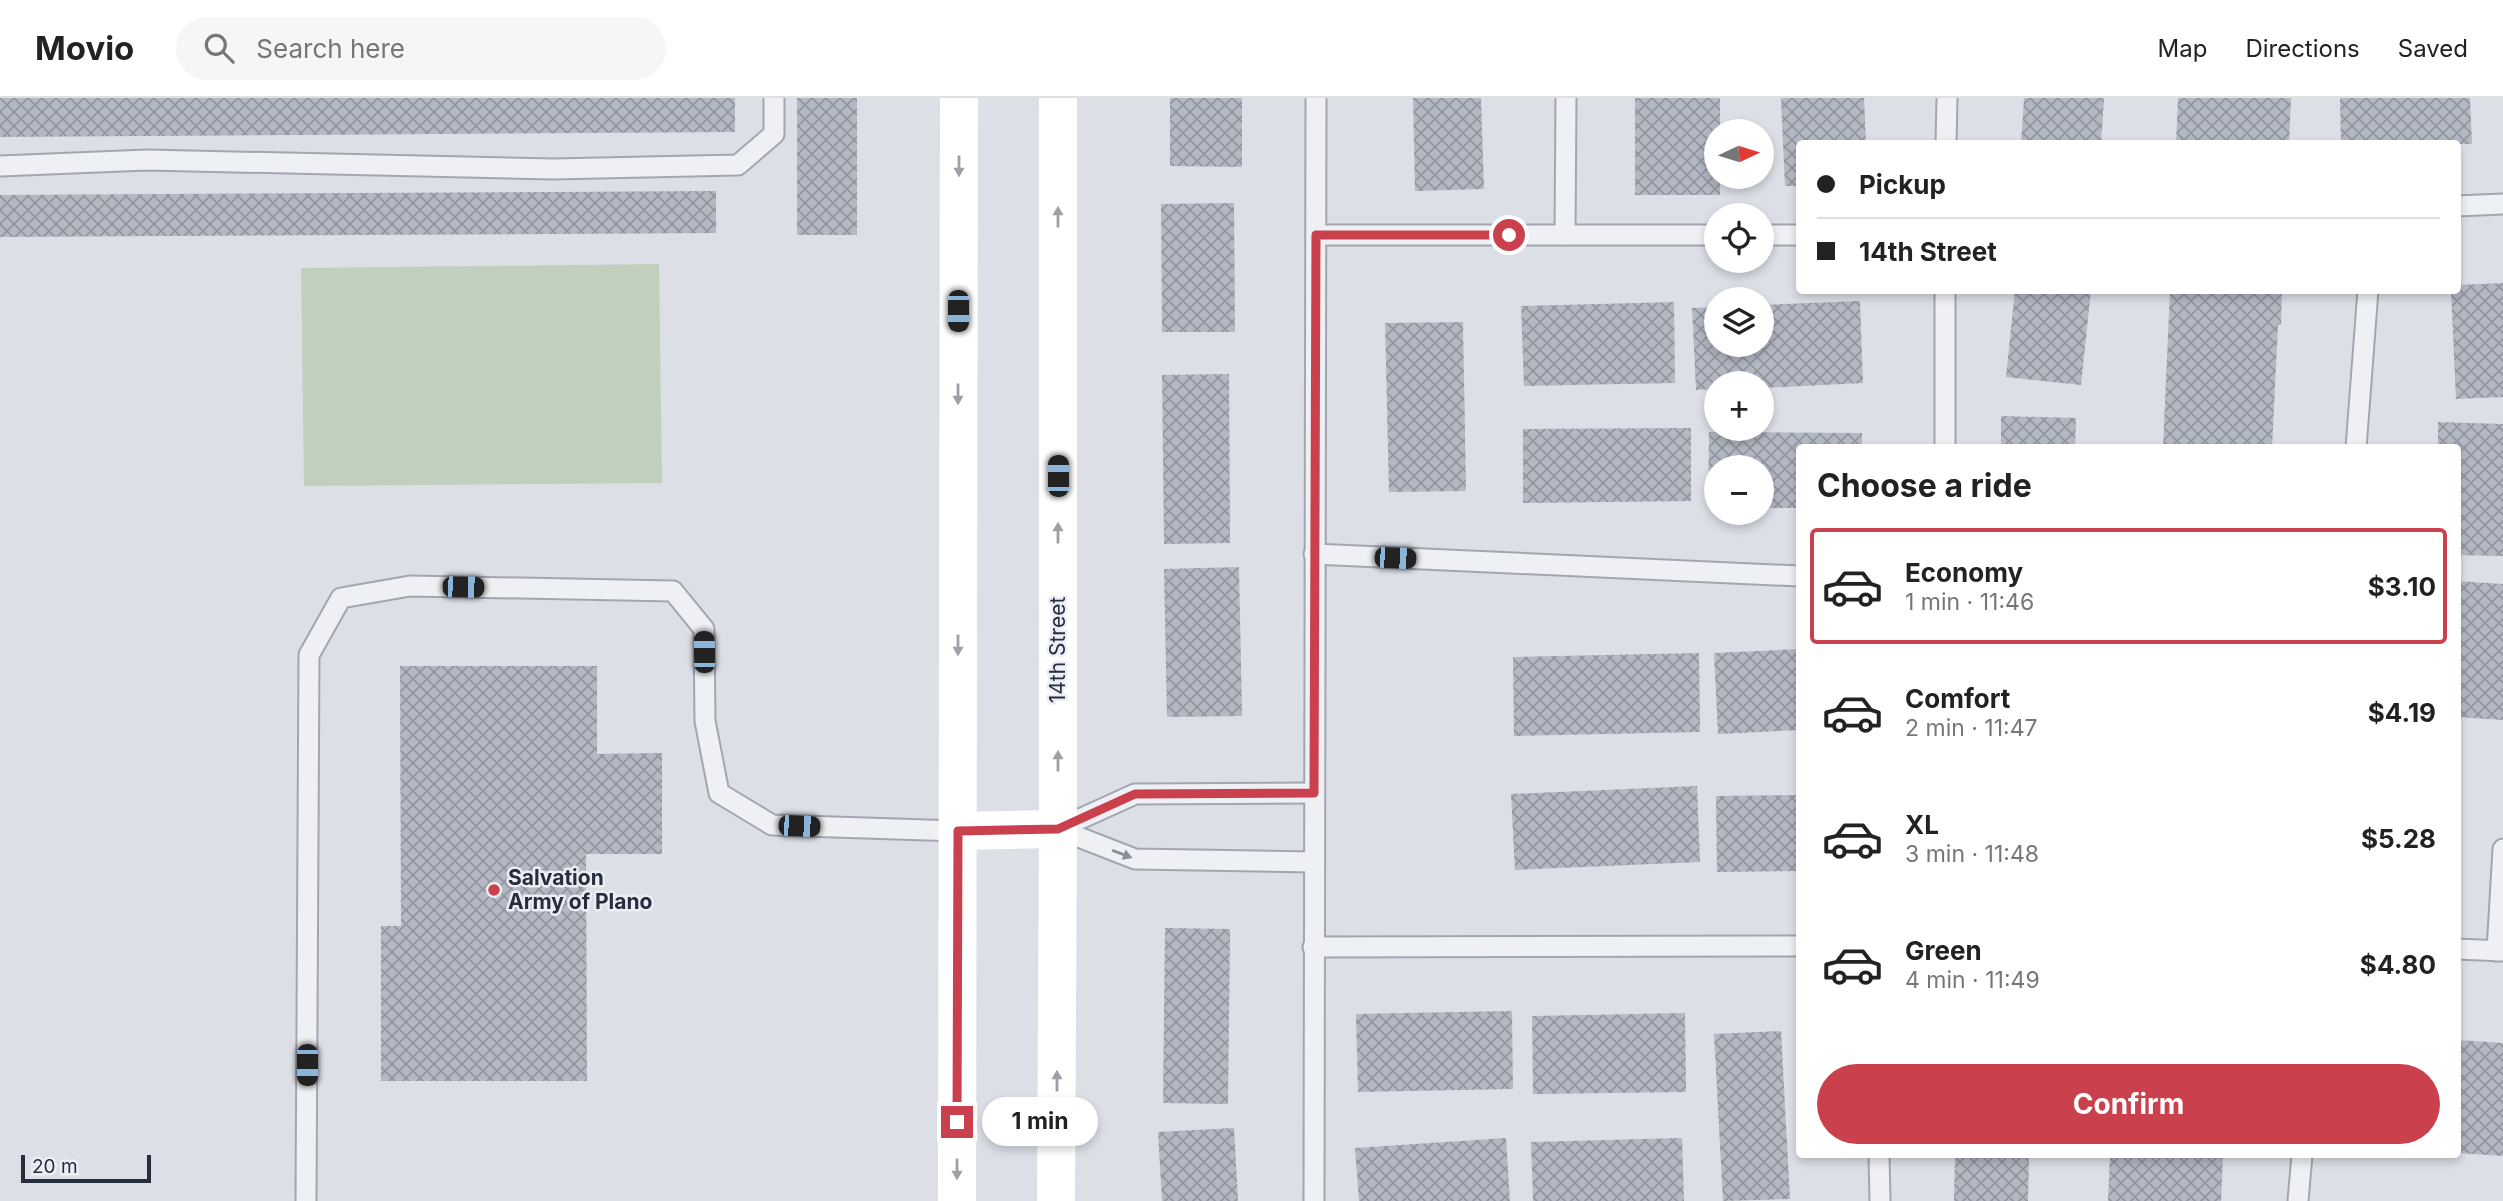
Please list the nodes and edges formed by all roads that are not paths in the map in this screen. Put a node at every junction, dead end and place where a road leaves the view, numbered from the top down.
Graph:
1 (774, 98) edge
2 (959, 98) edge
3 (1058, 98) edge
4 (1316, 98) edge
5 (1566, 98) edge
6 (1947, 98) edge
7 (1946, 140) edge
8 (0, 166) edge
9 (2503, 204) edge
10 (2461, 206) edge
11 (1316, 235) junction
12 (1565, 235) junction
13 (1704, 235) edge
14 (1774, 235) edge
15 (1796, 235) edge
16 (1945, 294) edge
17 (2368, 294) edge
18 (1945, 444) edge
19 (2356, 444) edge
20 (1314, 554) junction
21 (1796, 576) edge
22 (1314, 793) junction
23 (1058, 829) junction
24 (958, 831) junction
25 (2503, 849) edge
26 (1313, 862) junction
27 (1796, 946) edge
28 (1313, 947) junction
29 (2461, 948) edge
30 (2500, 951) edge
31 (1879, 1158) edge
32 (2302, 1158) edge
33 (306, 1201) edge
34 (957, 1201) edge
35 (1056, 1201) edge
36 (1314, 1201) edge
37 (1880, 1201) edge
38 (2298, 1201) edge

1 - 8 lane
2 -> 24 main road
23 -> 3 main road, 14th Street
4 - 11 lane
5 - 12 lane
6 - 7 lane
9 - 10 lane
11 - 12 lane
11 - 20 lane
12 - 13 lane
14 - 15 lane
16 - 18 lane
17 - 19 lane
20 - 21 lane
20 - 22 lane
22 - 23 lane
22 - 26 lane
23 - 24 main road
23 -> 26 lane
35 -> 23 main road, 14th Street
24 - 33 lane
24 -> 34 main road
25 - 30 lane
26 - 28 lane
27 - 28 lane
28 - 36 lane
29 - 30 lane
31 - 37 lane
32 - 38 lane

